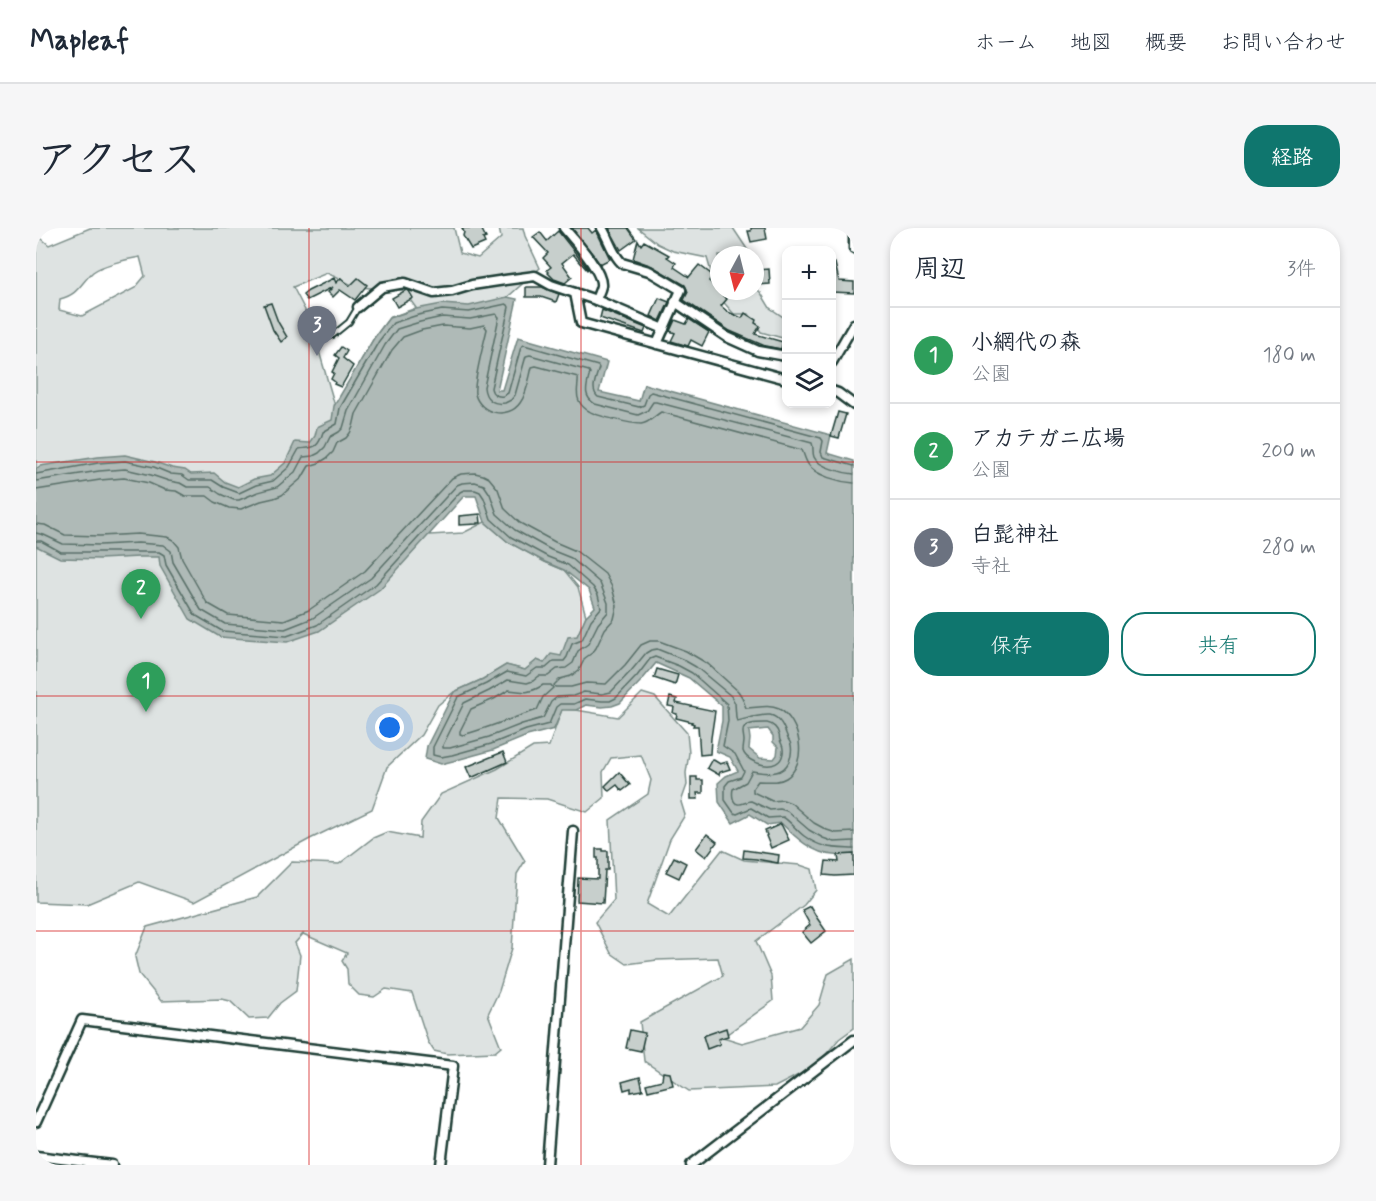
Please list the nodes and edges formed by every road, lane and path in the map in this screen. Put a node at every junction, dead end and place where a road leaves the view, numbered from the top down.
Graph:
1 (564, 228) edge
2 (602, 228) edge
3 (854, 235) edge
4 (854, 249) edge
5 (575, 293) junction
6 (596, 300) junction
7 (675, 302) junction
8 (358, 307) joint
9 (854, 324) edge
10 (664, 329) junction
11 (333, 335) dead end
12 (657, 344) junction
13 (836, 354) edge
14 (782, 355) edge
15 (782, 378) edge
16 (836, 392) edge
17 (854, 405) edge
18 (573, 831) dead end
19 (854, 1040) edge
20 (36, 1122) edge
21 (36, 1156) edge
22 (112, 1165) edge
23 (441, 1165) edge
24 (547, 1165) edge
25 (691, 1165) edge

1 - 6 street
2 - 7 street
3 - 4 street
5 - 6 street
5 - 8 street
5 - 12 street
6 - 10 street
7 - 10 street
7 - 14 street
8 - 11 lane
9 - 13 street
10 - 12 street
12 - 15 street
16 - 17 street
18 - 24 street
19 - 25 street
20 - 23 street
21 - 22 street

